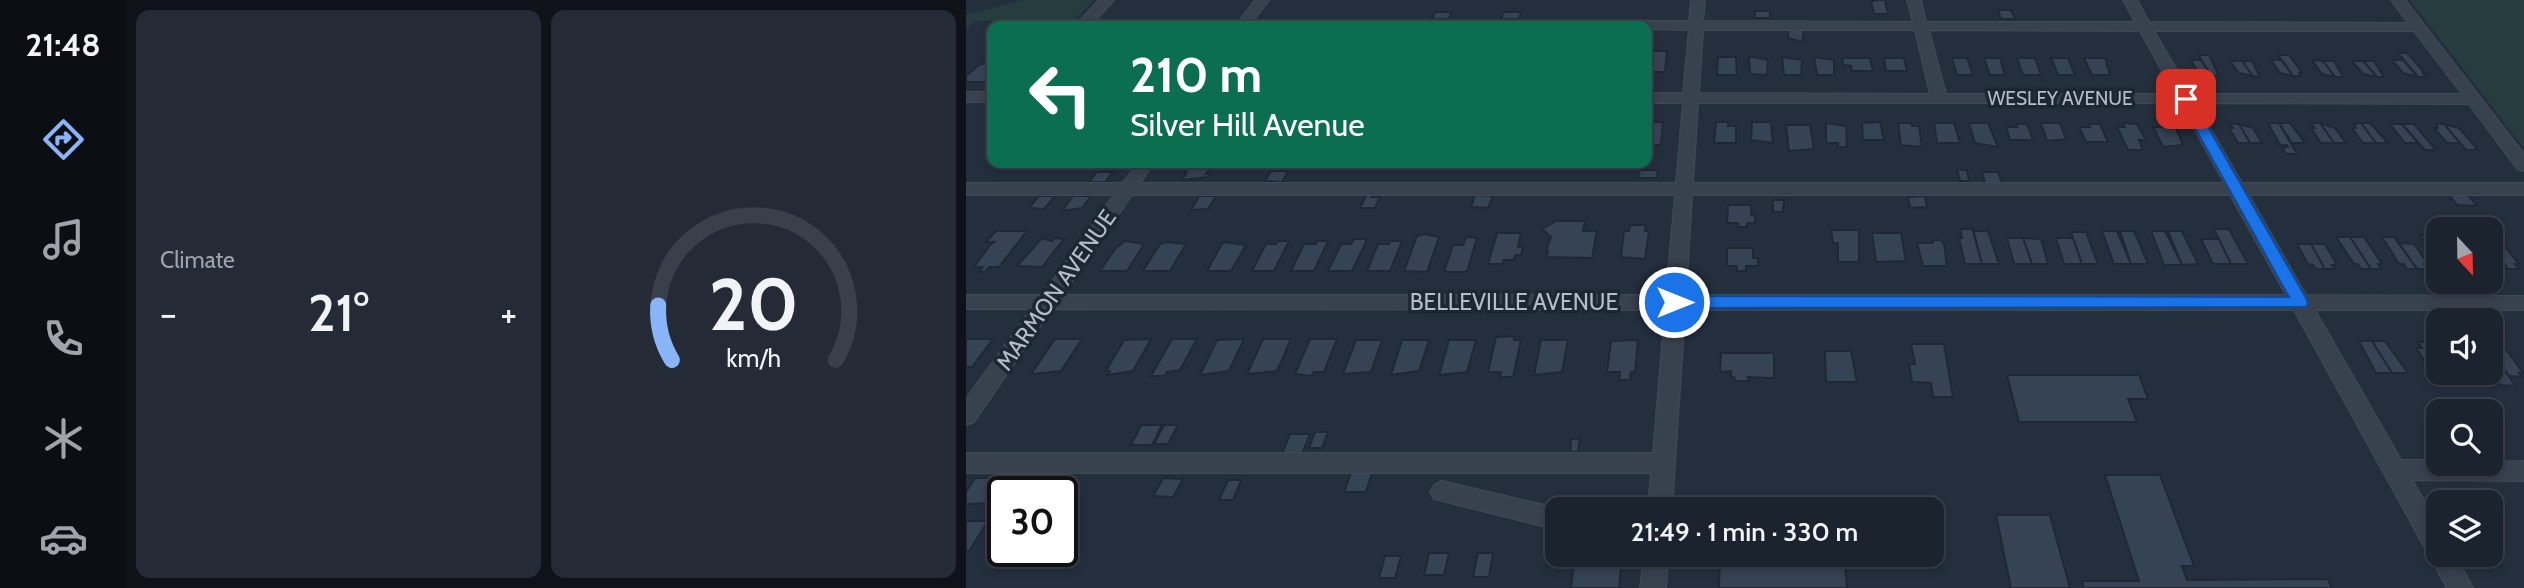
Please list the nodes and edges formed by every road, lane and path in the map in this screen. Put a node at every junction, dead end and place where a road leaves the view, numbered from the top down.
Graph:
1 (1107, 0) edge
2 (1262, 0) edge
3 (1698, 0) edge
4 (1914, 0) edge
5 (2130, 0) edge
6 (2398, 0) edge
7 (1088, 21) edge
8 (1247, 21) edge
9 (1652, 25) edge
10 (1696, 25) junction
11 (1920, 26) junction
12 (2145, 26) junction
13 (2418, 27) junction
14 (966, 97) edge
15 (987, 97) edge
16 (1652, 98) edge
17 (1691, 98) junction
18 (1939, 98) junction
19 (2186, 99) junction
20 (2473, 99) junction
21 (2524, 166) edge
22 (1142, 168) edge
23 (966, 189) edge
24 (1127, 189) junction
25 (1684, 189) junction
26 (2236, 189) junction
27 (2524, 189) edge
28 (966, 302) edge
29 (1048, 302) junction
30 (1674, 302) junction
31 (2300, 303) junction
32 (2524, 303) edge
33 (966, 416) edge
34 (966, 463) edge
35 (1664, 463) junction
36 (2394, 470) junction
37 (2524, 471) edge
38 (1442, 492) dead end
39 (1661, 497) edge
40 (1545, 516) edge
41 (2426, 527) edge
42 (1655, 567) edge
43 (2449, 567) edge
44 (1653, 588) edge
45 (2460, 588) edge

1 - 7 street
2 - 8 street
3 - 10 street
4 - 11 street
5 - 12 street
6 - 13 street
9 - 10 street
10 - 11 street
10 - 17 street
11 - 12 street
11 - 18 street
12 - 13 street
12 - 19 street
13 - 20 street
14 - 15 street
16 - 17 street, WESLEY AVENUE
17 - 18 street, WESLEY AVENUE
17 - 25 street
18 - 19 street, WESLEY AVENUE
19 - 20 street, WESLEY AVENUE
19 - 26 street
20 - 21 street
22 - 24 street, MARMON AVENUE
23 - 24 street
24 - 25 street
24 - 29 street, MARMON AVENUE
25 - 26 street
25 - 30 street
26 - 27 street
26 - 31 street
28 - 29 street, BELLEVILLE AVENUE
29 - 30 street, BELLEVILLE AVENUE
29 - 33 street, MARMON AVENUE
30 - 31 street, BELLEVILLE AVENUE
30 - 35 street
31 - 32 street, BELLEVILLE AVENUE
31 - 36 street
34 - 35 street
35 - 39 street
36 - 37 street
36 - 41 street
38 - 40 street
42 - 44 street
43 - 45 street

